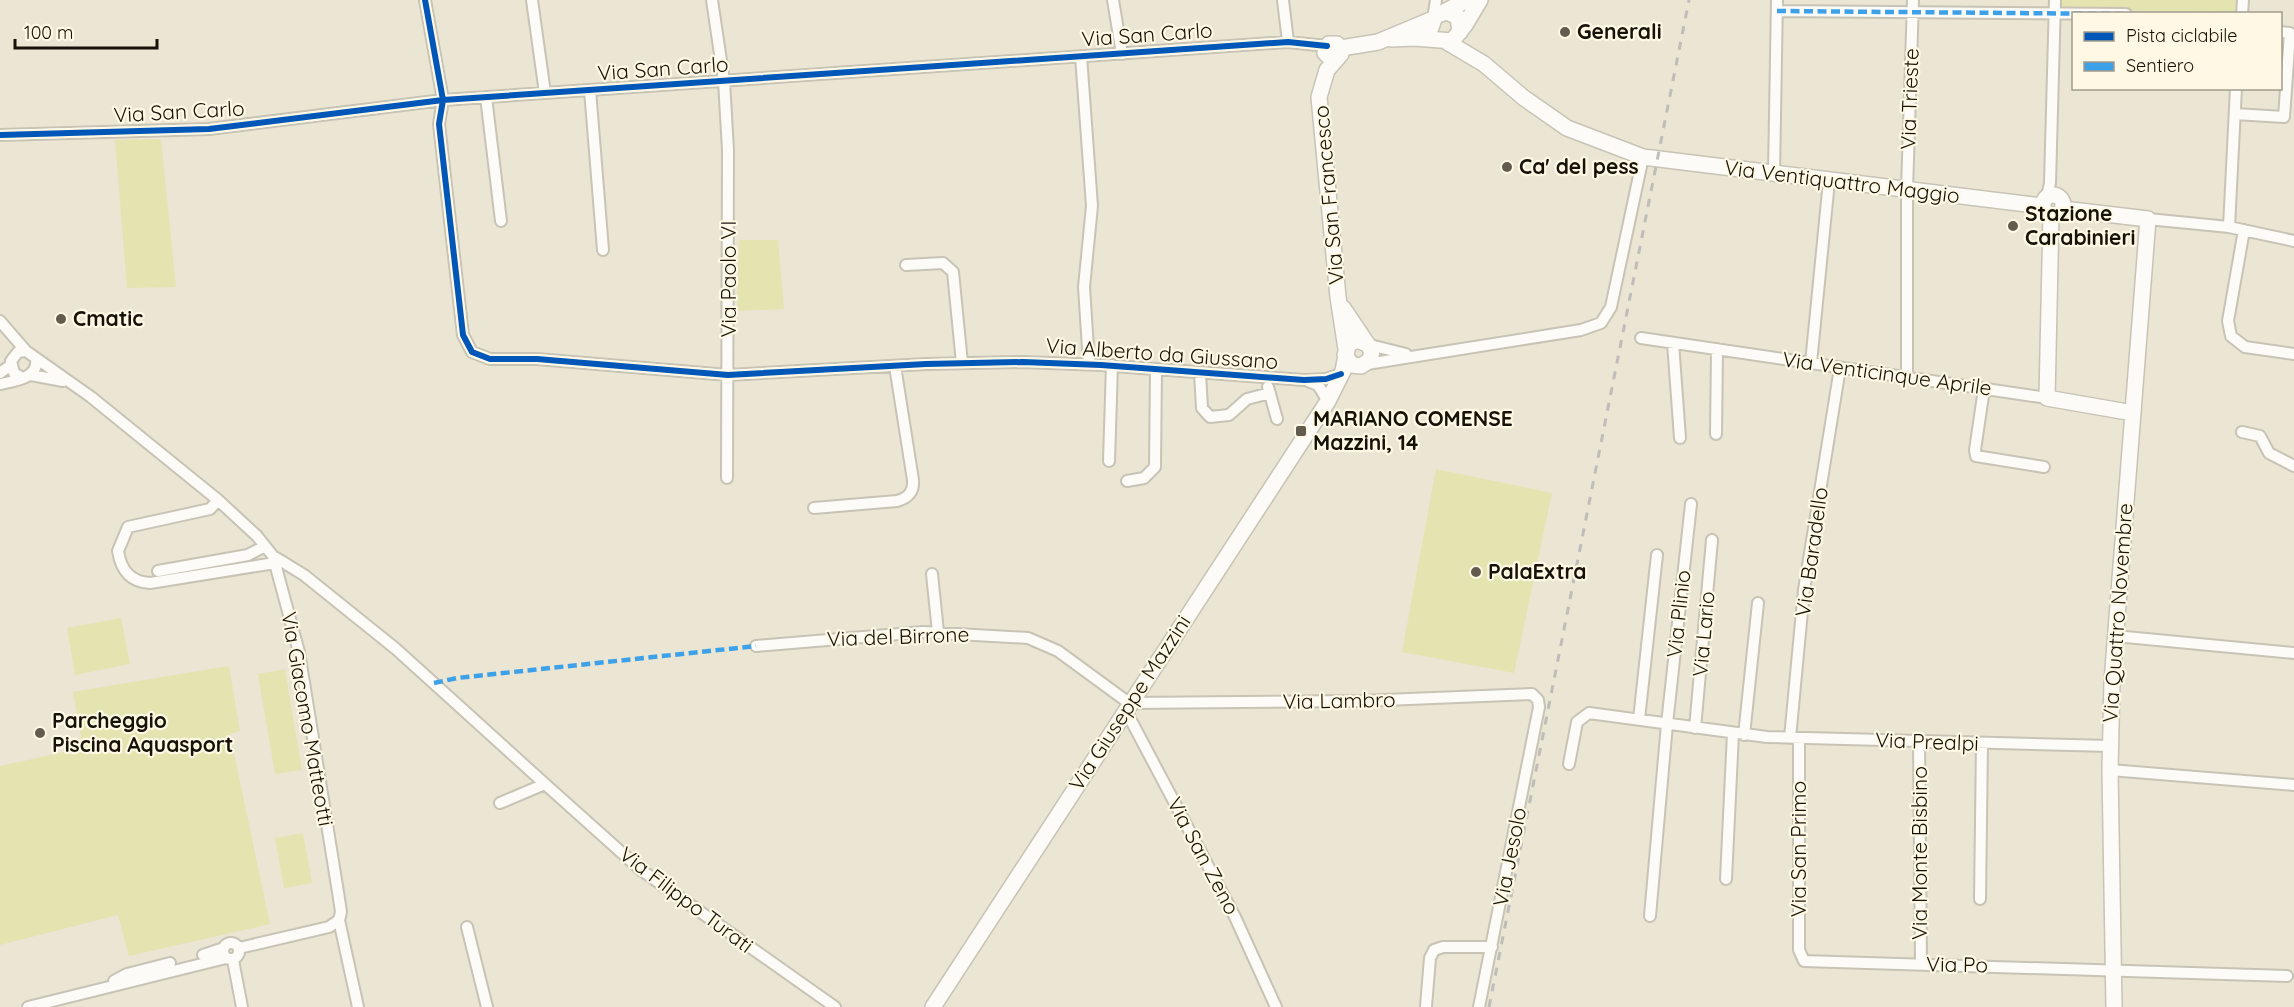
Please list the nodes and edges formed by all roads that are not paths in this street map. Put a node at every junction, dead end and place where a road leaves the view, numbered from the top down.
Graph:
1 (425, 0) edge
2 (532, 0) edge
3 (712, 0) edge
4 (1113, 0) edge
5 (1283, 0) edge
6 (1467, 0) edge
7 (1480, 0) edge
8 (2055, 0) edge
9 (1777, 5) edge
10 (1913, 5) edge
11 (1438, 10) edge
12 (2055, 12) junction
13 (2072, 12) edge
14 (1461, 29) junction
15 (2282, 32) edge
16 (1385, 40) junction
17 (1443, 41) junction
18 (1288, 42) junction
19 (1334, 51) junction
20 (1122, 54) junction
21 (1081, 56) junction
22 (1484, 64) junction
23 (2291, 76) edge
24 (724, 81) junction
25 (590, 90) junction
26 (2236, 90) edge
27 (545, 93) junction
28 (486, 97) junction
29 (442, 100) junction
30 (2235, 114) junction
31 (0, 135) edge
32 (1643, 157) junction
33 (1774, 173) junction
34 (1829, 181) junction
35 (1907, 190) junction
36 (2051, 207) junction
37 (2148, 219) junction
38 (501, 221) dead end
39 (2229, 227) junction
40 (2244, 230) junction
41 (2294, 241) edge
42 (603, 250) dead end
43 (906, 265) dead end
44 (1338, 297) junction
45 (3, 325) edge
46 (1641, 338) dead end
47 (1673, 343) junction
48 (1369, 344) junction
49 (1718, 350) junction
50 (26, 351) junction
51 (1346, 352) junction
52 (2294, 354) edge
53 (1416, 355) junction
54 (36, 359) junction
55 (11, 361) junction
56 (962, 363) junction
57 (1810, 363) junction
58 (1089, 364) junction
59 (1112, 365) junction
60 (1364, 365) junction
61 (895, 366) junction
62 (1840, 368) junction
63 (1156, 369) junction
64 (1200, 373) junction
65 (0, 374) edge
66 (1341, 374) junction
67 (728, 375) junction
68 (26, 376) junction
69 (1907, 377) junction
70 (1266, 378) junction
71 (1304, 380) junction
72 (67, 382) junction
73 (0, 384) edge
74 (1984, 389) junction
75 (1270, 393) junction
76 (1329, 395) junction
77 (2047, 398) junction
78 (2133, 413) junction
79 (1276, 419) dead end
80 (2242, 432) dead end
81 (1716, 434) dead end
82 (1680, 438) dead end
83 (1109, 461) dead end
84 (2294, 466) edge
85 (2044, 467) dead end
86 (727, 478) dead end
87 (1127, 481) dead end
88 (218, 500) junction
89 (1691, 504) dead end
90 (814, 508) dead end
91 (1712, 540) dead end
92 (265, 546) junction
93 (1657, 555) dead end
94 (274, 559) junction
95 (158, 570) dead end
96 (932, 574) dead end
97 (1758, 603) dead end
98 (938, 632) junction
99 (2115, 636) junction
100 (756, 646) dead end
101 (2294, 653) edge
102 (1127, 706) junction
103 (1539, 707) joint
104 (1639, 719) junction
105 (1667, 723) junction
106 (1695, 728) junction
107 (1733, 733) junction
108 (1744, 735) junction
109 (1795, 738) junction
110 (1919, 741) junction
111 (1982, 743) junction
112 (2110, 746) junction
113 (1569, 764) dead end
114 (2110, 770) junction
115 (545, 784) junction
116 (2294, 785) edge
117 (500, 803) dead end
118 (1726, 879) dead end
119 (1980, 899) dead end
120 (1650, 916) dead end
121 (339, 920) junction
122 (467, 927) dead end
123 (1492, 947) junction
124 (228, 955) junction
125 (1803, 959) joint
126 (1921, 964) junction
127 (2113, 968) junction
128 (2287, 976) dead end
129 (1425, 1006) edge
130 (28, 1007) edge
131 (242, 1007) edge
132 (358, 1007) edge
133 (487, 1007) edge
134 (835, 1007) edge
135 (933, 1007) edge
136 (1275, 1007) edge
137 (1479, 1007) edge
138 (2114, 1007) edge

1 - 29 street, Via Alberto da Giussano
2 - 27 street
3 - 24 street, Via Paolo VI
4 - 20 street
5 - 18 street
6 - 11 street
7 - 14 street
8 - 12 street
9 - 10 street
9 - 33 street
10 - 12 street
10 - 35 street, Via Trieste
11 - 14 street
11 - 16 street
11 - 17 street
12 - 13 street
12 - 36 street
14 - 17 street
14 - 22 street
15 - 23 street
16 - 17 street
16 - 19 street
17 - 22 street
18 - 19 street, Via San Carlo
18 - 20 street, Via San Carlo
19 - 44 street, Via San Francesco
20 - 21 street, Via San Carlo
21 - 24 street, Via San Carlo
21 - 58 street
22 - 32 street, Via Ventiquattro Maggio
23 - 30 street
24 - 25 street, Via San Carlo
24 - 67 street, Via Paolo VI
25 - 27 street, Via San Carlo
25 - 42 street
26 - 30 street
27 - 28 street, Via San Carlo
28 - 29 street, Via San Carlo
28 - 38 street
29 - 31 street, Via San Carlo
29 - 67 street, Via Alberto da Giussano
30 - 39 street
32 - 33 street, Via Ventiquattro Maggio
32 - 53 street
33 - 34 street, Via Ventiquattro Maggio
34 - 35 street, Via Ventiquattro Maggio
34 - 57 street
35 - 36 street, Via Ventiquattro Maggio
35 - 69 street, Via Trieste
36 - 37 street, Via Ventiquattro Maggio
36 - 77 street
37 - 39 street
37 - 78 street, Via Quattro Novembre
39 - 40 street
40 - 41 street
40 - 52 street
43 - 56 street
44 - 48 street, Via San Francesco
44 - 51 street, Via San Francesco
45 - 50 street
45 - 55 street
46 - 47 street, Via Venticinque Aprile
47 - 49 street, Via Venticinque Aprile
47 - 82 street
48 - 51 street
48 - 53 street
48 - 60 street
49 - 57 street, Via Venticinque Aprile
49 - 81 street
50 - 54 street
50 - 55 street
51 - 60 street
51 - 66 street, Via Giuseppe Mazzini
53 - 60 street
54 - 68 street
54 - 72 street, Via Giacomo Matteotti
55 - 65 street
55 - 68 street
56 - 58 street, Via Alberto da Giussano
56 - 61 street, Via Alberto da Giussano
57 - 62 street, Via Venticinque Aprile
58 - 59 street, Via Alberto da Giussano
59 - 63 street, Via Alberto da Giussano
59 - 83 street
60 - 76 street, Via Giuseppe Mazzini
61 - 67 street, Via Alberto da Giussano
61 - 90 street
62 - 69 street, Via Venticinque Aprile
62 - 109 street, Via Baradello
63 - 64 street, Via Alberto da Giussano
63 - 87 street
64 - 70 street, Via Alberto da Giussano
64 - 75 street
66 - 71 street, Via Alberto da Giussano
66 - 76 street, Via Giuseppe Mazzini
67 - 86 street, Via Paolo VI
68 - 72 street, Via Giacomo Matteotti
68 - 73 street
69 - 74 street, Via Venticinque Aprile
70 - 71 street, Via Alberto da Giussano
70 - 75 street
71 - 76 street, Via Alberto da Giussano
72 - 88 street, Via Giacomo Matteotti
74 - 77 street, Via Venticinque Aprile
74 - 85 street
75 - 79 street
76 - 102 street, Via Giuseppe Mazzini
77 - 78 street, Via Venticinque Aprile
78 - 99 street, Via Quattro Novembre
80 - 84 street
88 - 92 street, Via Giacomo Matteotti
88 - 94 street
89 - 105 street, Via Plinio
91 - 106 street, Via Lario
92 - 94 street, Via Giacomo Matteotti
92 - 95 street
93 - 104 street
94 - 115 street, Via Filippo Turati
94 - 121 street, Via Giacomo Matteotti
96 - 98 street
97 - 108 street
98 - 100 street, Via del Birrone
98 - 102 street, Via del Birrone
99 - 101 street
99 - 112 street, Via Quattro Novembre
102 - 103 street, Via Lambro
102 - 135 street, Via Giuseppe Mazzini
102 - 136 street, Via San Zeno
103 - 123 street, Via Jesolo
104 - 105 street, Via Prealpi
104 - 113 street, Via Prealpi
105 - 106 street, Via Prealpi
105 - 120 street
106 - 107 street, Via Prealpi
107 - 108 street, Via Prealpi
107 - 118 street
108 - 109 street, Via Prealpi
109 - 110 street, Via Prealpi
109 - 125 street, Via San Primo
110 - 111 street, Via Prealpi
110 - 126 street, Via Monte Bisbino
111 - 112 street, Via Prealpi
111 - 119 street
112 - 114 street, Via Quattro Novembre
114 - 116 street
114 - 127 street, Via Quattro Novembre
115 - 117 street
115 - 134 street, Via Filippo Turati
121 - 124 street
121 - 132 street, Via Giacomo Matteotti
122 - 133 street
123 - 129 street
123 - 137 street, Via Jesolo
124 - 130 street
124 - 131 street
125 - 126 street, Via Po
126 - 127 street, Via Po
127 - 128 street, Via Po
127 - 138 street, Via Quattro Novembre

